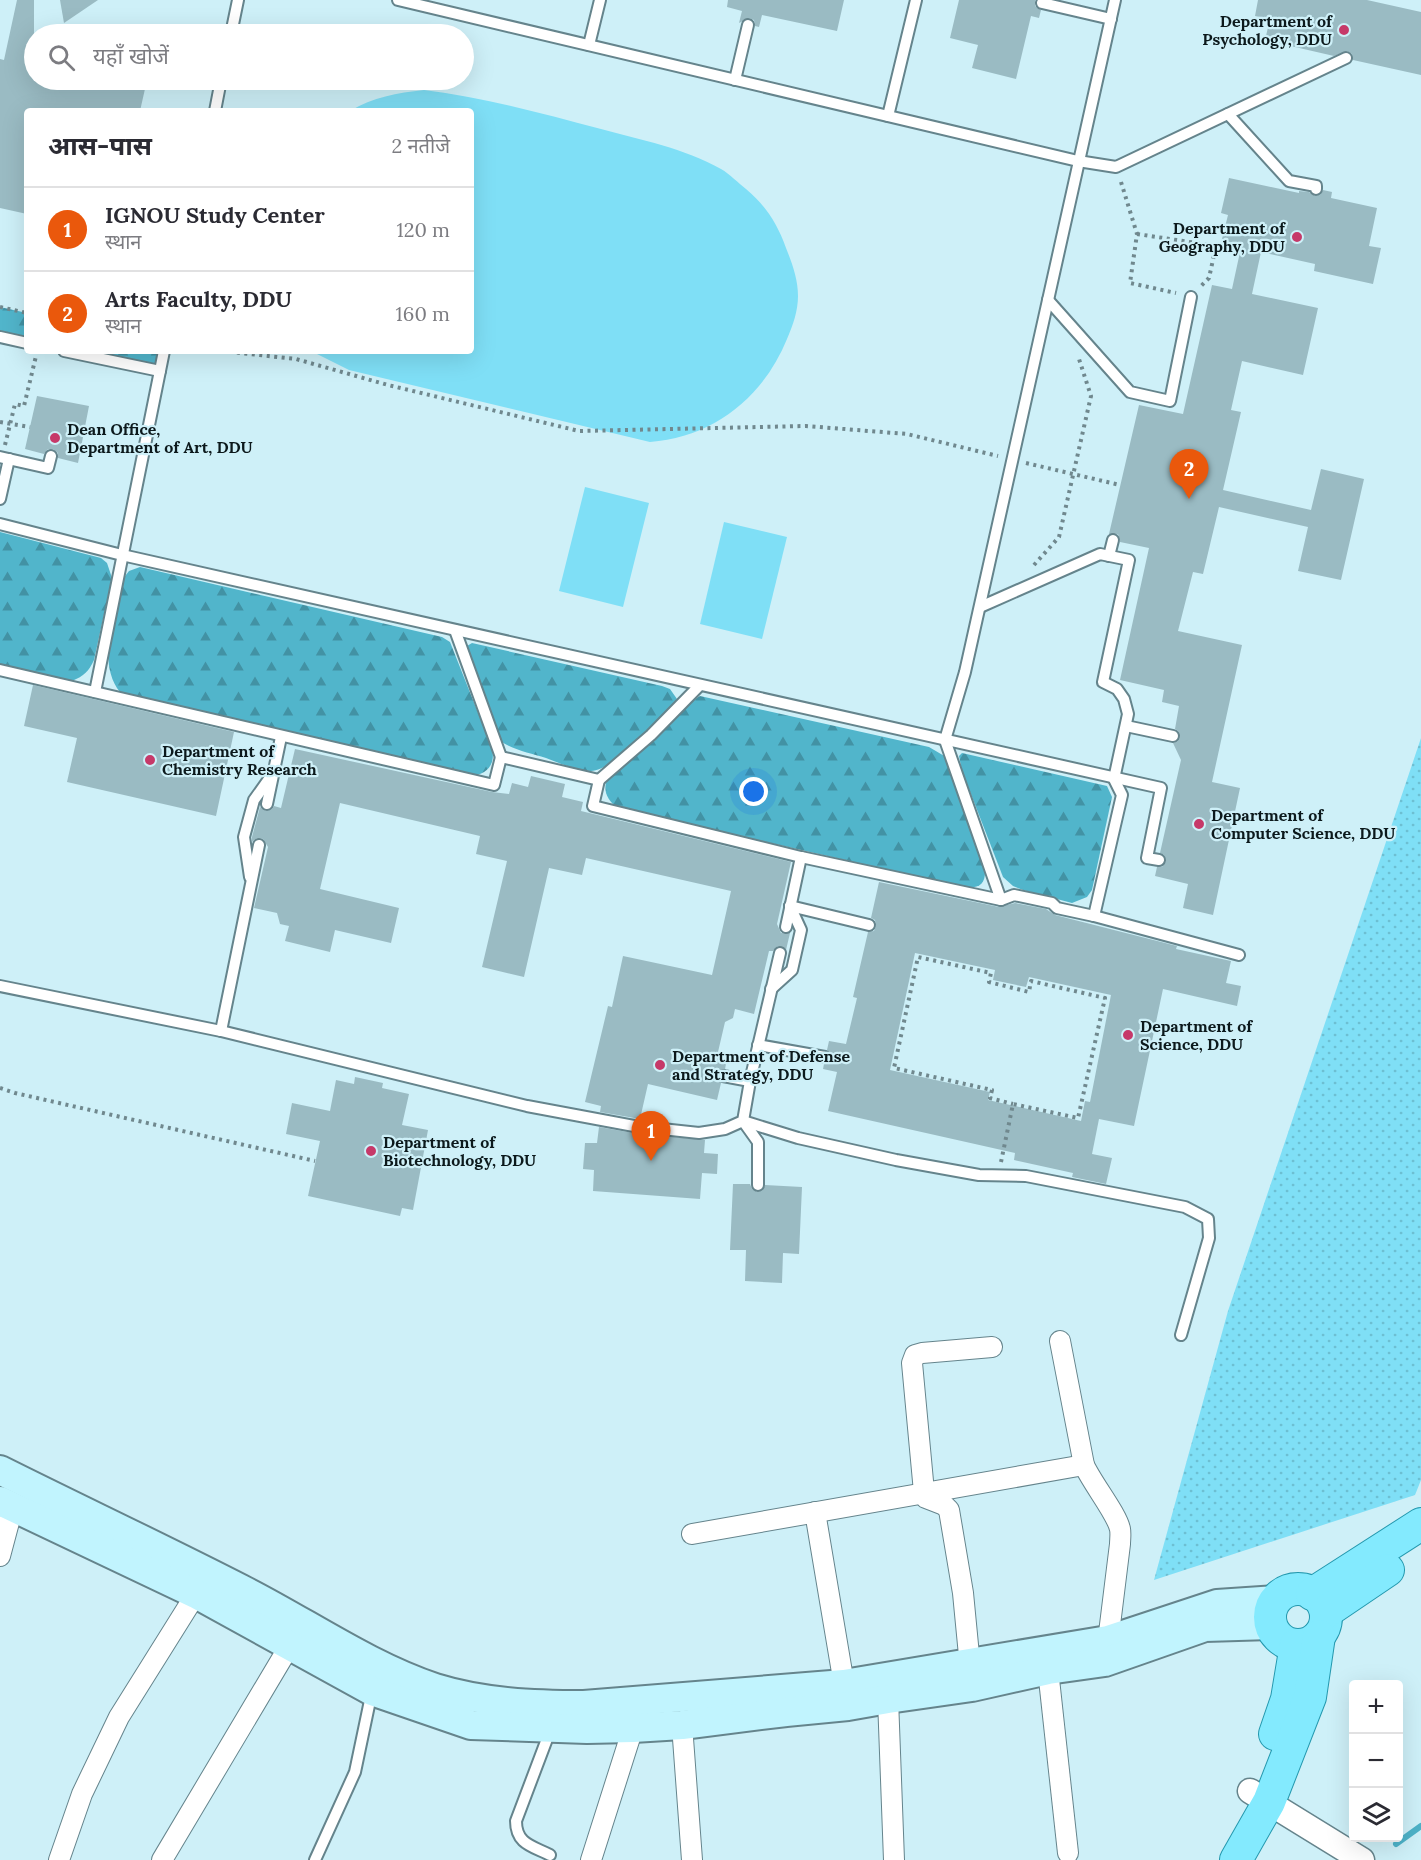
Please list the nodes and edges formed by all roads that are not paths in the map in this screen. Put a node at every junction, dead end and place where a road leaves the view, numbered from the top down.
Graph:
1 (238, 0) edge
2 (398, 0) edge
3 (600, 0) edge
4 (916, 0) edge
5 (1115, 0) edge
6 (1042, 3) dead end
7 (1111, 19) junction
8 (233, 24) edge
9 (748, 25) dead end
10 (589, 45) junction
11 (1346, 58) dead end
12 (735, 80) junction
13 (219, 90) edge
14 (215, 108) edge
15 (1228, 114) junction
16 (888, 116) junction
17 (1078, 161) junction
18 (1316, 189) dead end
19 (1191, 297) road end
20 (1048, 300) junction
21 (0, 338) edge
22 (24, 342) edge
23 (78, 354) edge
24 (163, 354) edge
25 (160, 371) junction
26 (51, 456) dead end
27 (4, 458) edge
28 (0, 499) edge
29 (0, 524) edge
30 (1113, 540) dead end
31 (122, 555) junction
32 (1109, 556) junction
33 (980, 607) junction
34 (455, 630) junction
35 (0, 670) edge
36 (700, 685) junction
37 (95, 692) junction
38 (1126, 726) junction
39 (1173, 736) dead end
40 (281, 737) junction
41 (945, 740) junction
42 (501, 757) junction
43 (551, 768) junction
44 (274, 772) junction
45 (1114, 779) junction
46 (548, 780) dead end
47 (598, 780) junction
48 (267, 804) dead end
49 (259, 845) dead end
50 (801, 857) junction
51 (1159, 860) dead end
52 (251, 884) junction
53 (1001, 900) junction
54 (790, 906) junction
55 (1094, 916) junction
56 (870, 925) dead end
57 (786, 927) dead end
58 (780, 953) dead end
59 (1239, 955) dead end
60 (0, 986) edge
61 (771, 989) junction
62 (221, 1031) junction
63 (758, 1046) junction
64 (825, 1058) dead end
65 (371, 1068) junction
66 (723, 1076) dead end
67 (368, 1079) dead end
68 (750, 1081) junction
69 (743, 1121) junction
70 (758, 1185) dead end
71 (1181, 1335) dead end
72 (1060, 1341) dead end
73 (992, 1347) dead end
74 (1084, 1465) junction
75 (0, 1470) edge
76 (924, 1492) junction
77 (7, 1504) edge
78 (815, 1512) junction
79 (1421, 1524) edge
80 (692, 1534) dead end
81 (1421, 1548) edge
82 (0, 1556) edge
83 (196, 1594) junction
84 (1273, 1613) junction
85 (1313, 1622) junction
86 (290, 1645) junction
87 (1107, 1651) junction
88 (1048, 1670) junction
89 (971, 1676) junction
90 (372, 1691) junction
91 (846, 1695) junction
92 (888, 1699) junction
93 (682, 1725) junction
94 (551, 1728) junction
95 (633, 1728) junction
96 (1259, 1797) junction
97 (1068, 1853) dead end
98 (550, 1855) dead end
99 (1230, 1856) edge
100 (59, 1860) edge
101 (162, 1860) edge
102 (315, 1860) edge
103 (591, 1860) edge
104 (692, 1860) edge
105 (894, 1860) edge
106 (1362, 1860) edge

1 - 8 lane
2 - 10 lane
3 - 10 lane
4 - 16 lane
5 - 7 lane
6 - 7 lane
7 - 17 lane
9 - 12 lane
10 - 12 lane
11 - 15 lane
12 - 16 lane
13 - 14 lane
15 - 17 lane
15 - 18 lane
16 - 17 lane
17 - 20 lane
19 - 20 lane
20 - 33 lane
21 - 22 lane
23 - 25 lane
24 - 25 lane
25 - 31 lane
26 - 27 lane
27 - 28 lane
29 - 31 lane
30 - 32 lane
31 - 34 lane
31 - 37 lane
32 - 33 lane
32 - 38 lane
33 - 41 lane
34 - 36 lane
34 - 42 lane
35 - 37 lane
36 - 41 lane
36 - 47 lane
37 - 40 lane
38 - 39 lane
38 - 45 lane
40 - 42 lane
40 - 44 lane
41 - 45 lane
41 - 53 lane
42 - 43 lane
43 - 46 lane
43 - 47 lane
44 - 48 lane
44 - 52 lane
45 - 51 lane
45 - 55 lane
47 - 50 lane
49 - 52 lane
50 - 53 lane
50 - 54 lane
52 - 62 lane
53 - 55 lane
54 - 56 lane
54 - 57 lane
54 - 61 lane
55 - 59 lane
58 - 61 lane
60 - 62 lane
61 - 63 lane
62 - 65 lane
63 - 64 lane
63 - 68 lane
65 - 67 lane
65 - 69 lane
66 - 68 lane
68 - 69 lane
69 - 70 lane
69 - 71 lane
72 - 74 street
73 - 76 street
74 - 76 street
74 - 87 street
75 - 91 main road
76 - 78 street
76 - 89 street
77 - 82 street
77 - 83 main road
78 - 80 street
78 - 91 street
79 - 85 main road
81 - 85 main road
83 - 86 main road
83 - 100 street
84 - 85 main road
84 - 85 main road
84 - 87 main road
85 - 96 main road
86 - 90 main road
86 - 101 street
87 - 88 main road
87 - 89 main road
88 - 89 main road
88 - 97 street
89 - 91 main road
89 - 92 main road
90 - 94 main road
90 - 102 lane
91 - 92 main road
91 - 93 main road
92 - 105 street
93 - 95 main road
93 - 104 street
94 - 95 main road
94 - 98 lane
95 - 103 street
96 - 99 main road
96 - 106 street

